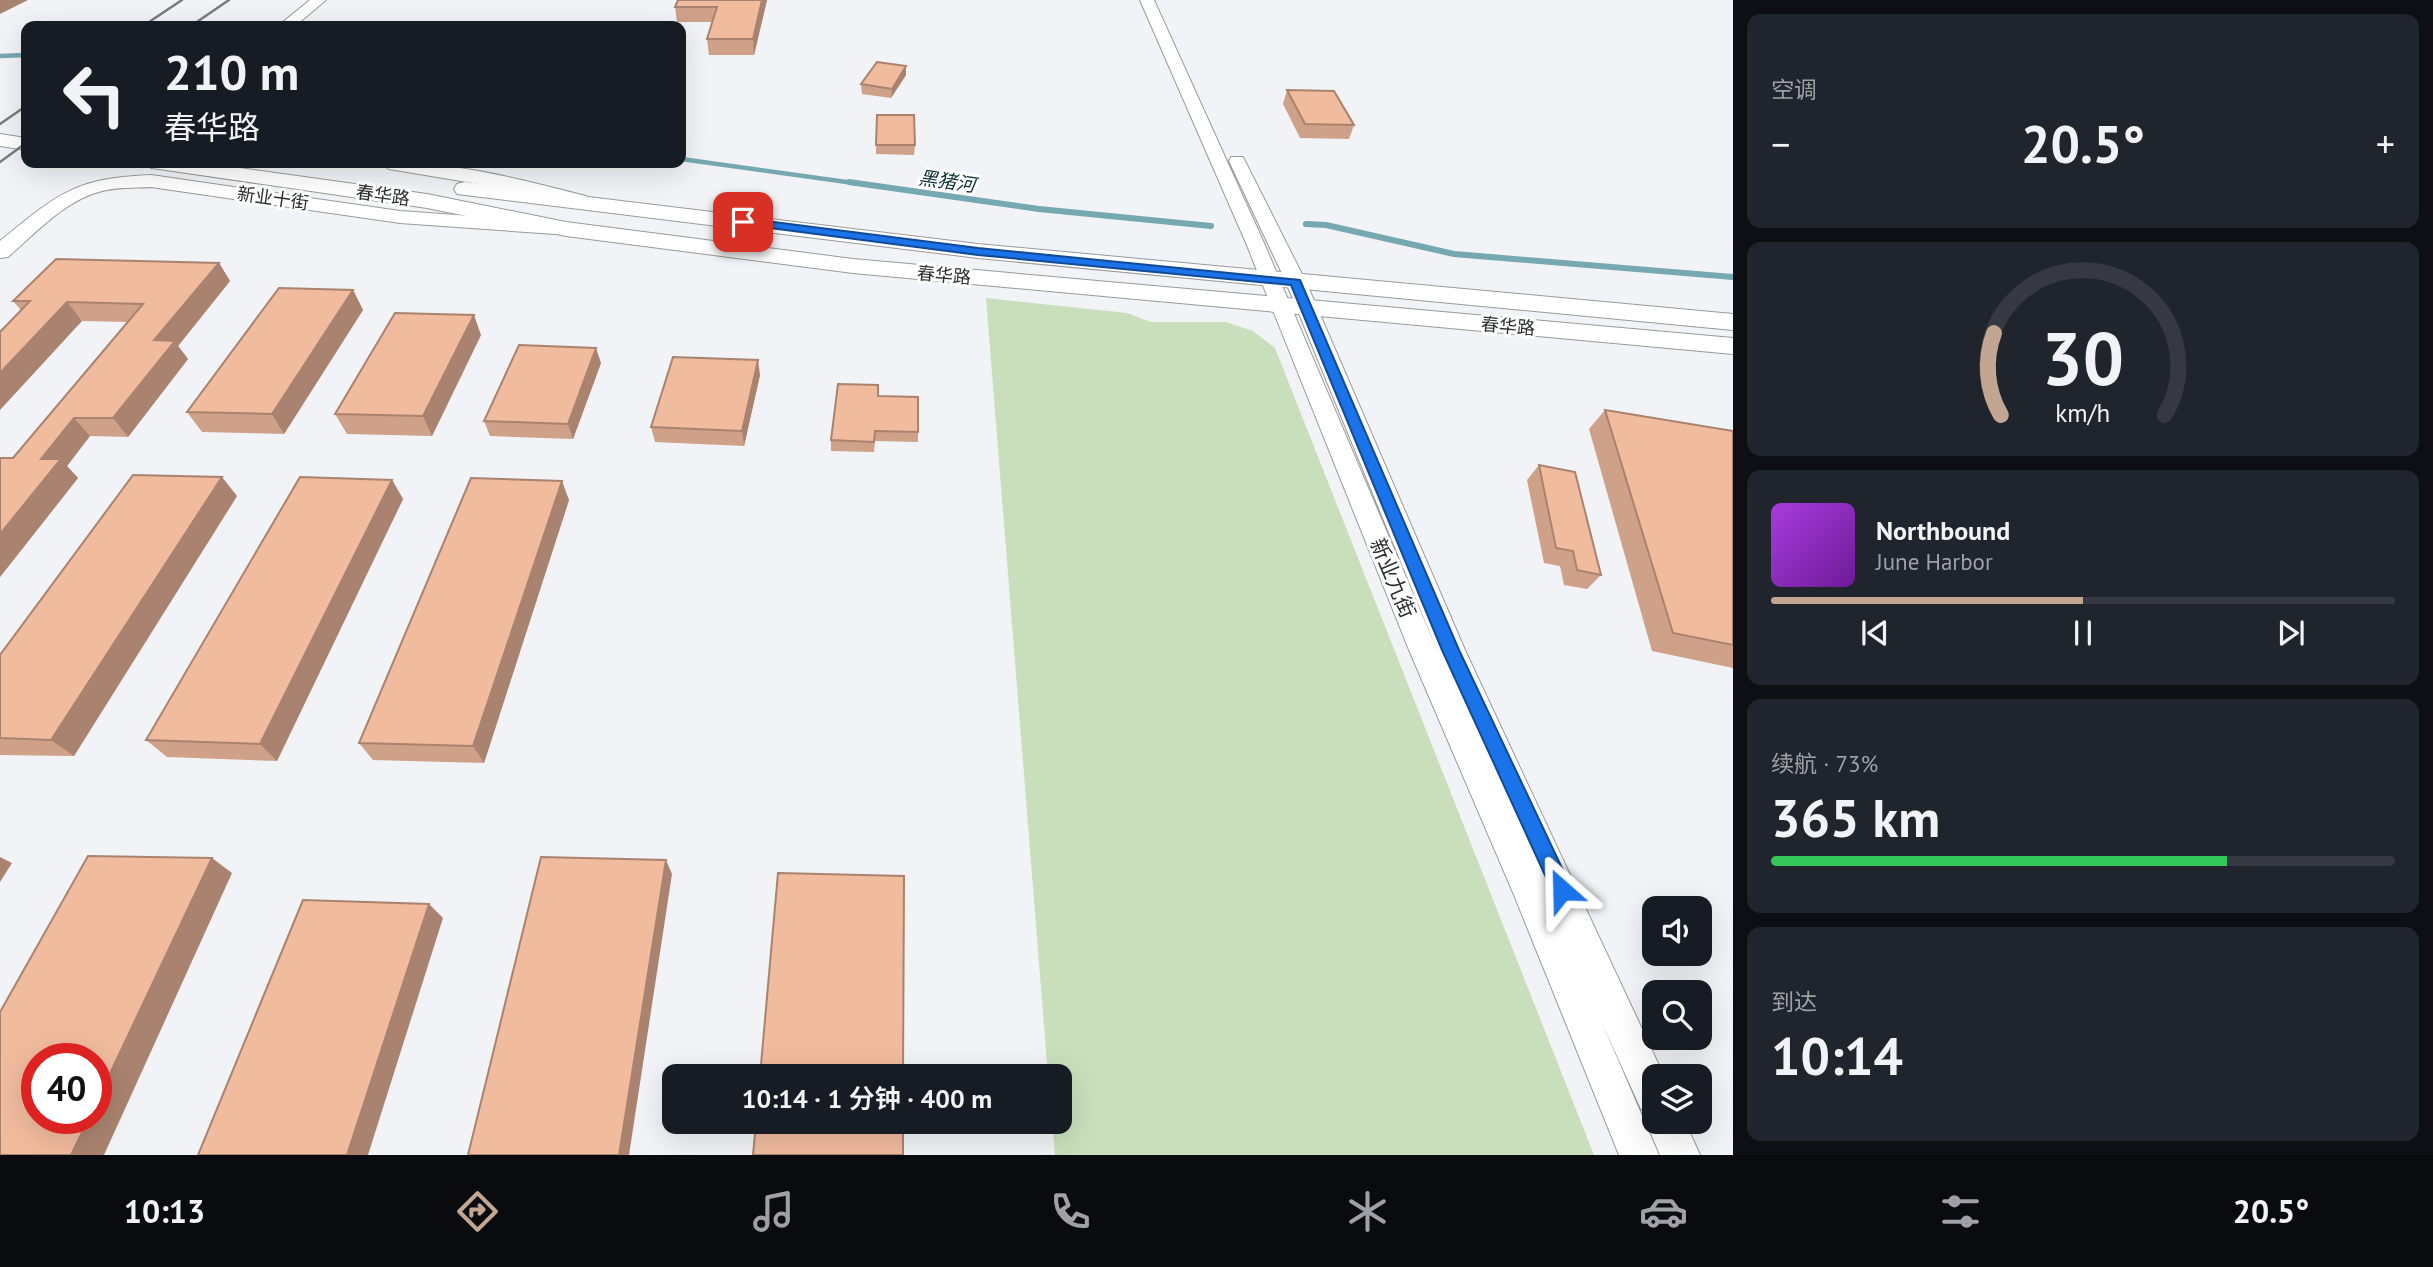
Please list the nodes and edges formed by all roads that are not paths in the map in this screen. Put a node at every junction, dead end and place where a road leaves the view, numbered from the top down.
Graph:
1 (318, 0) edge
2 (1147, 0) edge
3 (1164, 0) edge
4 (292, 21) edge
5 (0, 124) edge
6 (21, 127) edge
7 (0, 140) edge
8 (21, 143) edge
9 (194, 168) edge
10 (312, 168) edge
11 (419, 168) edge
12 (586, 202) junction
13 (566, 229) junction
14 (0, 252) edge
15 (1282, 289) junction
16 (1306, 307) junction
17 (1733, 322) edge
18 (1733, 346) edge
19 (1642, 1070) edge
20 (1670, 1134) edge
21 (1639, 1155) edge
22 (1680, 1155) edge

1 - 4 main road
2 - 15 street, 新业九街
3 - 15 street, 新业九街
5 - 6 main road
7 - 8 main road
9 - 13 main road, 春华路
10 - 12 main road, 春华路
11 - 12 main road
12 - 15 main road, 春华路
13 - 14 main road, 新业十街
13 - 15 main road, 春华路
15 - 16 street, 新业九街
15 - 17 main road, 春华路
15 - 21 street, 新业九街
16 - 18 main road, 春华路
16 - 19 street, 新业九街
20 - 22 street

